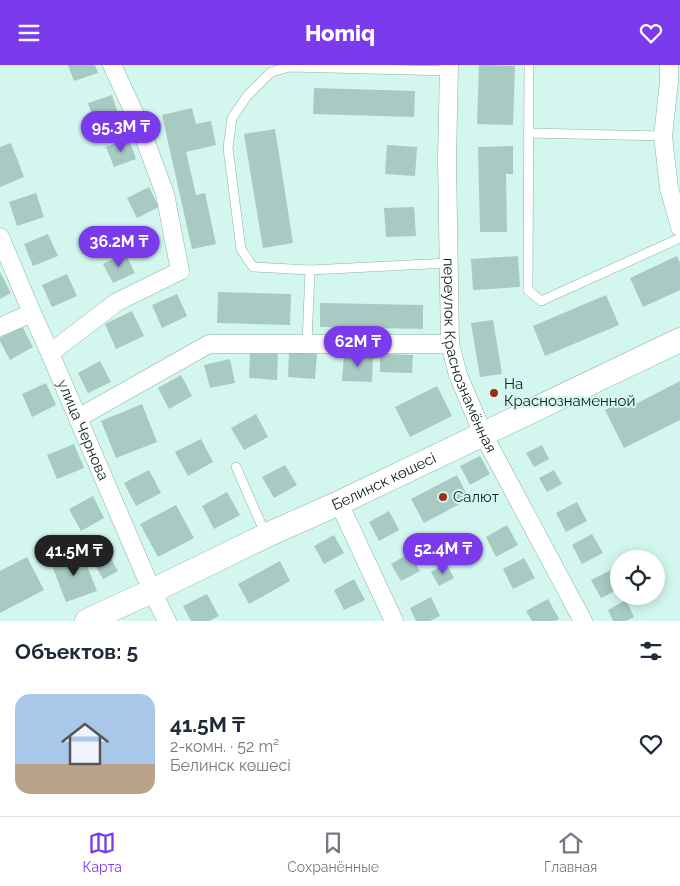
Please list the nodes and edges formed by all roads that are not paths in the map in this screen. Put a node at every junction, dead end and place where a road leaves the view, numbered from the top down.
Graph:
1 (112, 65) edge
2 (529, 65) edge
3 (449, 68) edge
4 (673, 76) edge
5 (528, 133) junction
6 (663, 136) junction
7 (680, 227) edge
8 (0, 237) edge
9 (680, 238) edge
10 (449, 263) junction
11 (310, 270) junction
12 (32, 313) junction
13 (0, 327) edge
14 (680, 340) edge
15 (307, 343) junction
16 (450, 344) junction
17 (50, 353) junction
18 (78, 418) junction
19 (483, 434) junction
20 (236, 467) dead end
21 (339, 503) junction
22 (267, 535) junction
23 (152, 591) junction
24 (87, 621) edge
25 (167, 621) edge
26 (394, 621) edge
27 (584, 621) edge

1 - 17 street
2 - 5 lane
3 - 10 street, переулок Краснознамённая
3 - 11 lane
4 - 6 street
5 - 6 lane
5 - 9 lane
6 - 7 street
8 - 12 street, улица Чернова
10 - 11 lane
10 - 16 street, переулок Краснознамённая
11 - 15 lane
12 - 13 street
12 - 17 street, улица Чернова
14 - 19 main road, Белинск көшесі
15 - 16 street
15 - 18 street
16 - 19 street, переулок Краснознамённая
17 - 18 street, улица Чернова
18 - 23 street, улица Чернова
19 - 21 main road, Белинск көшесі
19 - 27 street, переулок Краснознамённая
20 - 22 lane
21 - 22 main road, Белинск көшесі
21 - 26 street
22 - 23 main road, Белинск көшесі
23 - 24 main road, Белинск көшесі
23 - 25 street, улица Чернова

